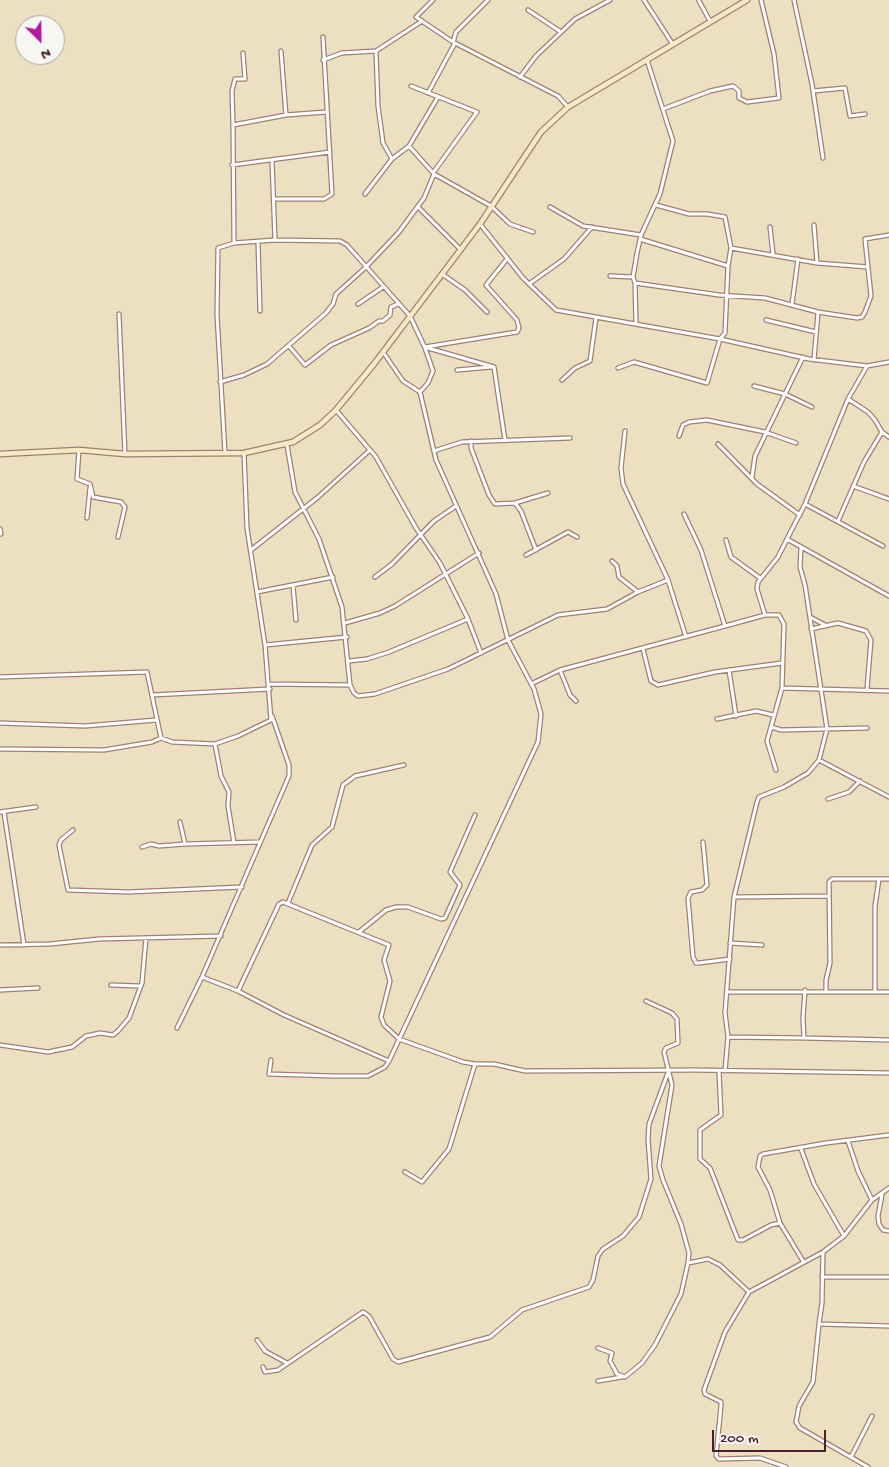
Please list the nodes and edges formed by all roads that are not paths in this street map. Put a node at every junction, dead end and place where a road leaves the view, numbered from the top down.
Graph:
1 (433, 0) edge
2 (488, 0) edge
3 (610, 0) edge
4 (644, 0) edge
5 (747, 0) edge
6 (761, 0) edge
7 (794, 0) edge
8 (699, 1) edge
9 (738, 2) edge
10 (528, 10) dead end
11 (422, 21) junction
12 (710, 21) junction
13 (561, 32) junction
14 (323, 37) dead end
15 (454, 43) junction
16 (672, 43) junction
17 (282, 51) dead end
18 (376, 51) junction
19 (243, 54) dead end
20 (646, 59) junction
21 (323, 60) junction
22 (520, 76) junction
23 (411, 86) dead end
24 (428, 92) junction
25 (813, 92) junction
26 (438, 97) junction
27 (568, 107) junction
28 (663, 109) junction
29 (326, 112) junction
30 (865, 114) dead end
31 (286, 115) junction
32 (233, 125) junction
33 (409, 146) junction
34 (330, 152) junction
35 (823, 158) dead end
36 (392, 159) junction
37 (272, 160) junction
38 (232, 166) junction
39 (434, 174) junction
40 (365, 194) dead end
41 (275, 199) junction
42 (656, 205) junction
43 (418, 206) junction
44 (491, 206) junction
45 (550, 206) dead end
46 (480, 224) junction
47 (814, 225) dead end
48 (592, 226) junction
49 (770, 227) dead end
50 (533, 232) dead end
51 (889, 235) edge
52 (641, 237) junction
53 (275, 240) junction
54 (258, 242) junction
55 (234, 243) junction
56 (731, 248) junction
57 (461, 250) junction
58 (773, 254) junction
59 (507, 258) junction
60 (798, 259) junction
61 (817, 263) junction
62 (728, 266) junction
63 (366, 267) junction
64 (868, 267) junction
65 (442, 274) junction
66 (610, 276) dead end
67 (633, 277) junction
68 (635, 283) junction
69 (529, 284) junction
70 (383, 287) junction
71 (727, 296) junction
72 (358, 304) dead end
73 (398, 304) junction
74 (792, 304) junction
75 (260, 311) dead end
76 (487, 312) dead end
77 (818, 312) junction
78 (119, 314) dead end
79 (410, 316) junction
80 (596, 318) junction
81 (766, 320) dead end
82 (636, 323) junction
83 (816, 332) junction
84 (720, 338) junction
85 (289, 346) junction
86 (425, 348) junction
87 (383, 352) junction
88 (803, 357) junction
89 (814, 360) junction
90 (888, 364) edge
91 (867, 366) junction
92 (494, 367) junction
93 (618, 368) dead end
94 (457, 370) dead end
95 (562, 380) dead end
96 (220, 382) junction
97 (754, 386) dead end
98 (420, 392) junction
99 (785, 394) junction
100 (848, 399) junction
101 (812, 407) dead end
102 (336, 410) junction
103 (625, 431) dead end
104 (765, 432) junction
105 (882, 432) junction
106 (679, 436) dead end
107 (889, 437) edge
108 (570, 438) dead end
109 (505, 440) junction
110 (471, 441) junction
111 (796, 443) dead end
112 (718, 444) dead end
113 (287, 445) junction
114 (79, 450) junction
115 (370, 450) junction
116 (434, 452) junction
117 (225, 453) junction
118 (244, 453) junction
119 (0, 454) edge
120 (125, 454) junction
121 (752, 477) junction
122 (90, 484) junction
123 (853, 486) junction
124 (548, 492) dead end
125 (889, 499) edge
126 (515, 503) junction
127 (805, 504) junction
128 (456, 506) junction
129 (303, 510) junction
130 (684, 514) dead end
131 (800, 515) junction
132 (87, 518) dead end
133 (838, 521) junction
134 (0, 529) edge
135 (1, 534) dead end
136 (422, 535) junction
137 (118, 536) dead end
138 (577, 537) dead end
139 (788, 539) junction
140 (726, 540) dead end
141 (883, 546) dead end
142 (801, 548) junction
143 (251, 550) junction
144 (536, 550) junction
145 (479, 553) junction
146 (526, 554) dead end
147 (612, 561) dead end
148 (447, 575) junction
149 (333, 577) junction
150 (375, 577) dead end
151 (760, 578) junction
152 (668, 580) junction
153 (293, 586) junction
154 (257, 592) junction
155 (638, 592) junction
156 (889, 596) edge
157 (766, 615) junction
158 (810, 617) junction
159 (468, 619) junction
160 (296, 620) dead end
161 (345, 623) junction
162 (825, 625) junction
163 (725, 626) junction
164 (811, 629) junction
165 (347, 637) junction
166 (686, 637) junction
167 (508, 640) junction
168 (265, 645) junction
169 (643, 649) junction
170 (481, 653) junction
171 (349, 661) junction
172 (782, 662) junction
173 (560, 670) junction
174 (729, 670) junction
175 (0, 676) edge
176 (269, 684) junction
177 (531, 684) junction
178 (350, 685) junction
179 (782, 688) junction
180 (270, 689) junction
181 (867, 689) junction
182 (822, 690) junction
183 (889, 691) edge
184 (152, 695) junction
185 (576, 701) dead end
186 (773, 715) junction
187 (272, 716) junction
188 (736, 716) junction
189 (717, 719) dead end
190 (156, 720) junction
191 (0, 723) edge
192 (771, 726) junction
193 (867, 728) dead end
194 (827, 729) junction
195 (161, 738) junction
196 (215, 744) junction
197 (0, 749) edge
198 (818, 760) junction
199 (404, 765) dead end
200 (776, 770) dead end
201 (860, 781) junction
202 (889, 797) edge
203 (828, 799) dead end
204 (36, 807) dead end
205 (2, 812) edge
206 (475, 815) dead end
207 (180, 822) dead end
208 (72, 830) dead end
209 (259, 842) junction
210 (703, 842) dead end
211 (234, 843) junction
212 (185, 844) junction
213 (142, 847) dead end
214 (879, 879) junction
215 (889, 879) edge
216 (242, 886) junction
217 (828, 896) junction
218 (734, 897) junction
219 (288, 903) junction
220 (358, 933) junction
221 (220, 936) junction
222 (146, 938) junction
223 (730, 943) junction
224 (0, 945) edge
225 (24, 945) junction
226 (762, 945) dead end
227 (730, 959) junction
228 (202, 977) junction
229 (111, 985) dead end
230 (140, 986) junction
231 (38, 988) dead end
232 (0, 990) edge
233 (805, 990) junction
234 (238, 991) junction
235 (875, 991) junction
236 (727, 992) junction
237 (826, 992) junction
238 (889, 992) edge
239 (646, 1001) dead end
240 (177, 1028) dead end
241 (728, 1037) junction
242 (804, 1038) junction
243 (399, 1039) junction
244 (889, 1040) edge
245 (0, 1045) edge
246 (271, 1060) dead end
247 (389, 1061) junction
248 (475, 1064) junction
249 (670, 1070) junction
250 (719, 1071) junction
251 (725, 1071) junction
252 (889, 1073) edge
253 (889, 1136) edge
254 (848, 1140) junction
255 (801, 1149) junction
256 (405, 1172) dead end
257 (889, 1188) edge
258 (881, 1195) junction
259 (889, 1195) edge
260 (872, 1200) junction
261 (780, 1223) junction
262 (889, 1231) edge
263 (844, 1236) junction
264 (823, 1252) junction
265 (803, 1261) junction
266 (688, 1263) junction
267 (822, 1277) junction
268 (889, 1277) edge
269 (749, 1292) junction
270 (819, 1324) junction
271 (889, 1326) edge
272 (257, 1340) dead end
273 (598, 1348) dead end
274 (287, 1363) junction
275 (263, 1367) dead end
276 (625, 1377) junction
277 (598, 1380) dead end
278 (872, 1416) dead end
279 (851, 1457) junction
280 (786, 1467) edge
281 (868, 1467) edge

1 - 11 street
2 - 15 street
3 - 13 street
4 - 16 street
5 - 9 main road
6 - 28 street
7 - 25 street
8 - 12 street
9 - 12 main road
10 - 13 street
11 - 15 street
11 - 18 street
12 - 16 main road
13 - 22 street
14 - 21 street
15 - 22 street
15 - 24 street
16 - 20 main road
17 - 31 street
18 - 21 street
18 - 36 street
19 - 32 street
20 - 27 main road
20 - 28 street
21 - 29 street
22 - 27 street
23 - 24 street
24 - 26 street
25 - 30 street
25 - 35 street
26 - 33 street
26 - 39 street
27 - 44 main road
28 - 42 street
29 - 31 street
29 - 34 street
31 - 32 street
32 - 38 street
33 - 36 street
33 - 39 street
34 - 37 street
34 - 41 street
36 - 40 street
37 - 38 street
37 - 41 street
38 - 55 street
39 - 43 street
39 - 44 street
41 - 53 street
42 - 52 street
42 - 56 street
43 - 57 street
43 - 63 street
44 - 46 main road
44 - 50 street
45 - 48 street
46 - 57 main road
46 - 59 street
47 - 61 street
48 - 52 street
48 - 69 street
49 - 58 street
51 - 64 street
52 - 62 street
52 - 67 street
53 - 54 street
53 - 63 street
54 - 55 street
54 - 75 street
55 - 96 street
56 - 58 street
56 - 62 street
57 - 65 main road
58 - 60 street
59 - 69 street
59 - 86 street
60 - 61 street
60 - 74 street
61 - 64 street
62 - 71 street
63 - 70 street
63 - 85 street
64 - 77 street
65 - 76 street
65 - 79 main road
66 - 67 street
67 - 68 street
68 - 71 street
68 - 82 street
69 - 80 street
70 - 72 street
70 - 73 street
71 - 74 street
71 - 84 street
73 - 79 street
73 - 85 street
74 - 77 street
77 - 83 street
78 - 120 street
79 - 86 street
79 - 87 main road
80 - 82 street
80 - 95 street
81 - 83 street
82 - 84 street
83 - 89 street
84 - 88 street
84 - 93 street
85 - 96 street
86 - 92 street
86 - 98 street
87 - 98 street
87 - 102 main road
88 - 89 street
88 - 99 street
89 - 91 street
90 - 91 street
91 - 100 street
92 - 94 street
92 - 109 street
96 - 117 street
97 - 99 street
98 - 116 street
99 - 101 street
99 - 104 street
100 - 105 street
100 - 127 street
102 - 113 main road
102 - 115 street
103 - 152 street
104 - 106 street
104 - 111 street
104 - 121 street
105 - 107 street
105 - 123 street
108 - 109 street
109 - 110 street
110 - 116 street
110 - 126 street
112 - 121 street
113 - 118 main road
113 - 129 street
114 - 119 main road
114 - 120 main road
114 - 122 street
115 - 129 street
115 - 136 street
116 - 128 street
117 - 118 main road
117 - 120 main road
118 - 143 street
121 - 131 street
122 - 132 street
122 - 137 street
123 - 125 street
123 - 133 street
124 - 126 street
126 - 144 street
127 - 131 street
127 - 133 street
128 - 136 street
128 - 145 street
129 - 143 street
129 - 149 street
130 - 163 street
131 - 139 street
133 - 141 street
134 - 135 street
136 - 148 street
136 - 150 street
138 - 144 street
139 - 142 street
139 - 151 street
140 - 151 street
142 - 156 street
142 - 158 street
143 - 154 street
144 - 146 street
145 - 148 street
145 - 167 street
147 - 155 street
148 - 159 street
148 - 161 street
149 - 153 street
149 - 161 street
151 - 157 street
152 - 155 street
152 - 166 street
153 - 154 street
153 - 160 street
154 - 168 street
155 - 167 street
157 - 163 street
157 - 172 street
158 - 162 street
158 - 164 street
159 - 170 street
159 - 171 street
161 - 165 street
162 - 164 street
162 - 181 street
163 - 166 street
164 - 182 street
165 - 168 street
165 - 171 street
166 - 169 street
167 - 170 street
167 - 177 street
168 - 176 street
169 - 173 street
169 - 174 street
170 - 178 street
171 - 178 street
172 - 174 street
172 - 179 street
173 - 177 street
173 - 185 street
174 - 188 street
175 - 184 street
176 - 178 street
176 - 180 street
177 - 243 street
179 - 182 street
179 - 186 street
180 - 184 street
180 - 187 street
181 - 182 street
181 - 183 street
182 - 194 street
184 - 190 street
186 - 188 street
186 - 192 street
187 - 196 street
187 - 209 street
188 - 189 street
190 - 191 street
190 - 195 street
192 - 194 street
192 - 200 street
193 - 194 street
194 - 198 street
195 - 196 street
195 - 197 street
196 - 211 street
198 - 201 street
198 - 218 street
199 - 219 street
201 - 202 street
201 - 203 street
204 - 205 street
205 - 225 street
206 - 220 street
207 - 212 street
208 - 216 street
209 - 211 street
209 - 216 street
210 - 227 street
211 - 212 street
212 - 213 street
214 - 215 street
214 - 217 street
214 - 235 street
216 - 221 street
217 - 218 street
217 - 237 street
218 - 223 street
219 - 220 street
219 - 234 street
220 - 243 street
221 - 222 street
221 - 228 street
222 - 225 street
222 - 230 street
223 - 226 street
223 - 227 street
224 - 225 street
227 - 236 street
228 - 234 street
228 - 240 street
229 - 230 street
230 - 245 street
231 - 232 street
233 - 236 street
233 - 237 street
233 - 242 street
234 - 247 street
235 - 237 street
235 - 238 street
236 - 241 street
239 - 249 street
241 - 242 street
241 - 251 street
242 - 244 street
243 - 247 street
243 - 248 street
246 - 247 street
248 - 249 street
248 - 256 street
249 - 250 street
249 - 266 street
249 - 274 street
250 - 251 street
250 - 261 street
251 - 252 street
253 - 254 street
254 - 255 street
254 - 260 street
255 - 261 street
255 - 263 street
257 - 258 street
258 - 259 street
258 - 260 street
258 - 262 street
260 - 263 street
261 - 265 street
263 - 264 street
264 - 265 street
264 - 267 street
265 - 269 street
266 - 269 street
266 - 276 street
267 - 268 street
267 - 270 street
269 - 280 street
270 - 271 street
270 - 279 street
272 - 274 street
273 - 276 street
274 - 275 street
276 - 277 street
278 - 279 street
279 - 281 street

